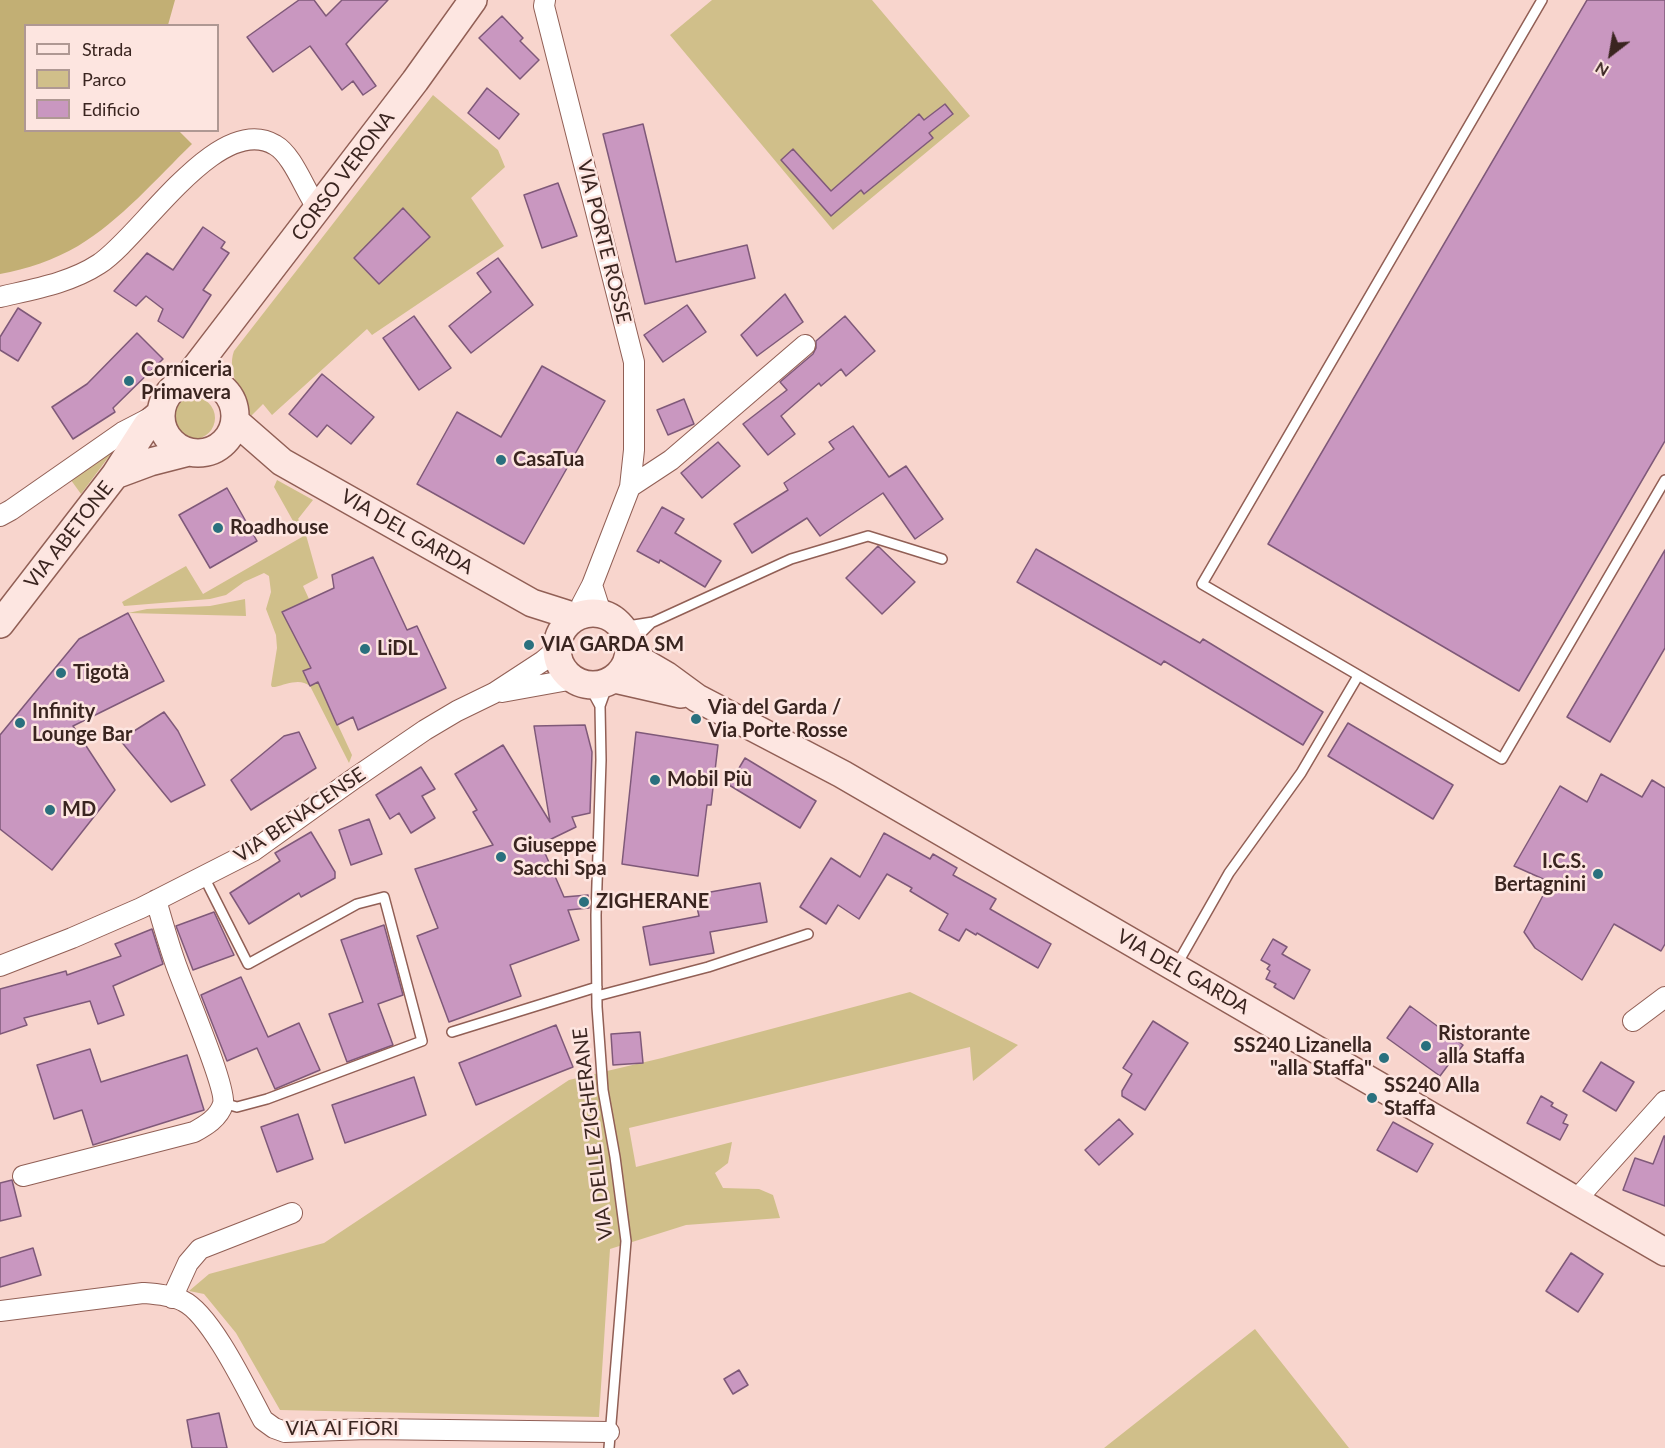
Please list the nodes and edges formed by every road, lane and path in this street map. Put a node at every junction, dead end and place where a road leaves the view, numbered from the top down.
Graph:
1 (473, 0) edge
2 (545, 0) edge
3 (1542, 0) edge
4 (318, 209) junction
5 (0, 297) edge
6 (805, 345) dead end
7 (211, 350) junction
8 (186, 380) junction
9 (220, 385) junction
10 (161, 413) junction
11 (235, 421) junction
12 (202, 451) junction
13 (282, 462) junction
14 (115, 475) junction
15 (1665, 480) edge
16 (630, 487) junction
17 (6, 513) edge
18 (942, 559) dead end
19 (652, 622) junction
20 (0, 624) edge
21 (594, 631) junction
22 (1358, 676) junction
23 (597, 686) junction
24 (494, 693) junction
25 (697, 698) junction
26 (204, 876) junction
27 (156, 900) junction
28 (808, 934) dead end
29 (0, 966) edge
30 (1175, 969) junction
31 (597, 991) junction
32 (1665, 997) edge
33 (1633, 1021) dead end
34 (452, 1032) dead end
35 (1665, 1101) edge
36 (223, 1103) junction
37 (23, 1176) dead end
38 (1576, 1200) junction
39 (292, 1213) dead end
40 (1665, 1252) edge
41 (172, 1298) junction
42 (0, 1311) edge
43 (609, 1440) edge

1 - 4 street, CORSO VERONA
2 - 16 street, VIA PORTE ROSSE
3 - 22 lane
4 - 5 street
4 - 7 street, CORSO VERONA
6 - 16 street
7 - 8 street, CORSO VERONA
7 - 9 street
8 - 9 street
8 - 10 street
9 - 11 street
10 - 12 street
10 - 14 street, VIA ABETONE
10 - 17 street
11 - 12 street
11 - 13 street, VIA DEL GARDA
12 - 13 street, VIA DEL GARDA
12 - 14 street
13 - 21 street, VIA DEL GARDA
14 - 20 street, VIA ABETONE
15 - 22 lane
16 - 21 street, VIA PORTE ROSSE
18 - 19 lane
19 - 21 lane
19 - 21 lane
21 - 23 street
21 - 23 street
21 - 24 street
21 - 25 street, VIA DEL GARDA
22 - 30 lane
23 - 24 street
23 - 25 street, VIA DEL GARDA
23 - 31 lane, VIA DELLE ZIGHERANE
24 - 26 street, VIA BENACENSE
25 - 30 street, VIA DEL GARDA
26 - 27 street, VIA BENACENSE
26 - 36 lane
27 - 29 street, VIA BENACENSE
27 - 36 street
28 - 31 lane
30 - 38 street, VIA DEL GARDA
31 - 34 lane
31 - 43 lane, VIA DELLE ZIGHERANE
32 - 33 street
35 - 38 street
36 - 37 street
38 - 40 street, VIA DEL GARDA
39 - 41 street
41 - 42 street, VIA AI FIORI
41 - 43 street, VIA AI FIORI

